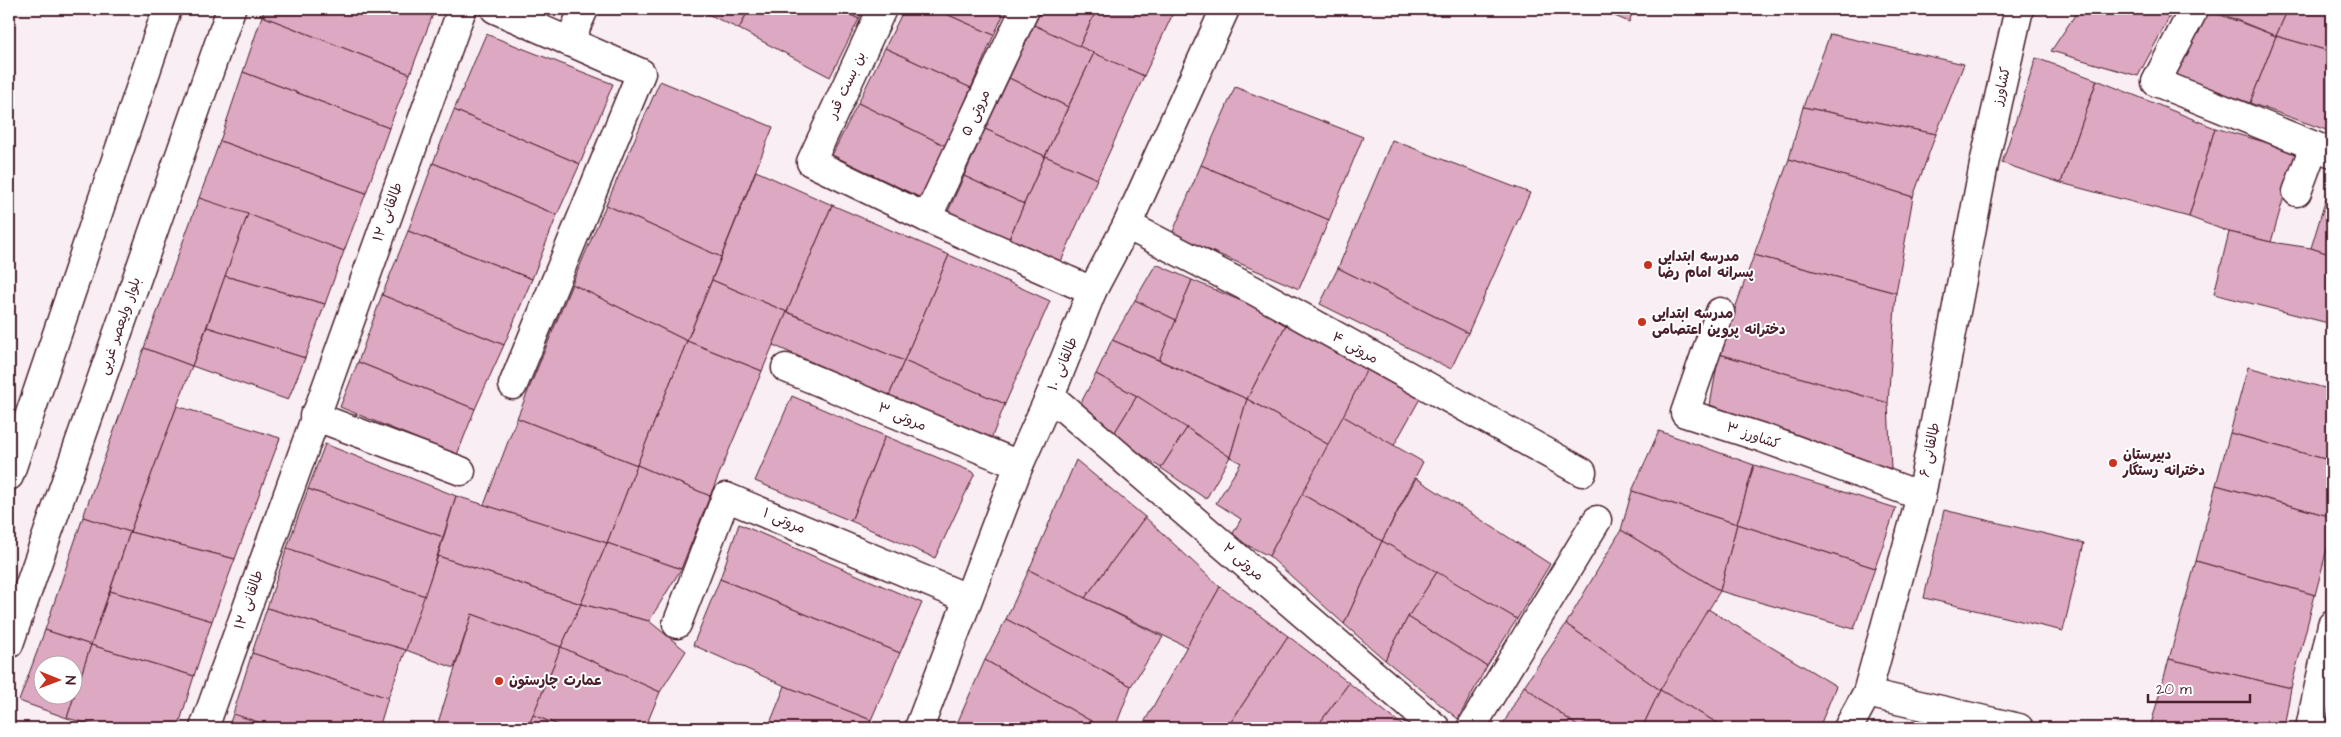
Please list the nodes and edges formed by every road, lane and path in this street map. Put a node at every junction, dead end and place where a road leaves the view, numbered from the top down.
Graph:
1 (167, 9) edge
2 (231, 9) edge
3 (462, 9) edge
4 (495, 9) edge
5 (584, 9) edge
6 (882, 9) edge
7 (1025, 9) edge
8 (1225, 9) edge
9 (2020, 9) edge
10 (2194, 9) edge
11 (569, 42) junction
12 (2323, 150) edge
13 (1984, 164) joint
14 (2297, 192) dead end
15 (927, 218) junction
16 (1127, 225) junction
17 (1092, 291) junction
18 (1720, 312) dead end
19 (786, 368) dead end
20 (513, 385) dead end
21 (1050, 396) junction
22 (314, 416) junction
23 (1019, 465) junction
24 (462, 471) dead end
25 (1582, 472) dead end
26 (9, 476) edge
27 (1921, 496) junction
28 (1596, 520) dead end
29 (967, 598) junction
30 (677, 624) dead end
31 (2332, 625) edge
32 (9, 644) edge
33 (2326, 679) edge
34 (1867, 693) junction
35 (204, 728) edge
36 (919, 728) edge
37 (1436, 728) edge
38 (1471, 728) edge
39 (1848, 728) edge
40 (2019, 728) edge
41 (2310, 728) edge

1 - 26 street
2 - 32 street, بلوار ولیعصر غربی
3 - 22 street, طالقانی ۱۲
4 - 11 street
5 - 11 street
6 - 15 street, بن بست قدر
7 - 15 street, مروتی ۵
8 - 16 street, طالقانی ۱۰
9 - 13 street, کشاورز
10 - 12 street
11 - 20 street
12 - 14 street
13 - 27 street, طالقانی ۶
15 - 17 street
16 - 17 street, طالقانی ۱۰
16 - 25 street, مروتی ۴
17 - 21 street, طالقانی ۱۰
18 - 27 street, کشاورز ۳
19 - 23 street, مروتی ۳
21 - 23 street, طالقانی ۱۰
21 - 37 street, مروتی ۲
22 - 24 street
22 - 35 street, طالقانی ۱۲
23 - 29 street, طالقانی ۱۰
27 - 34 street, طالقانی ۶
28 - 38 street
29 - 30 street, مروتی ۱
29 - 36 street, طالقانی ۱۰
31 - 33 street
33 - 41 street
34 - 39 street, طالقانی ۶
34 - 40 street

